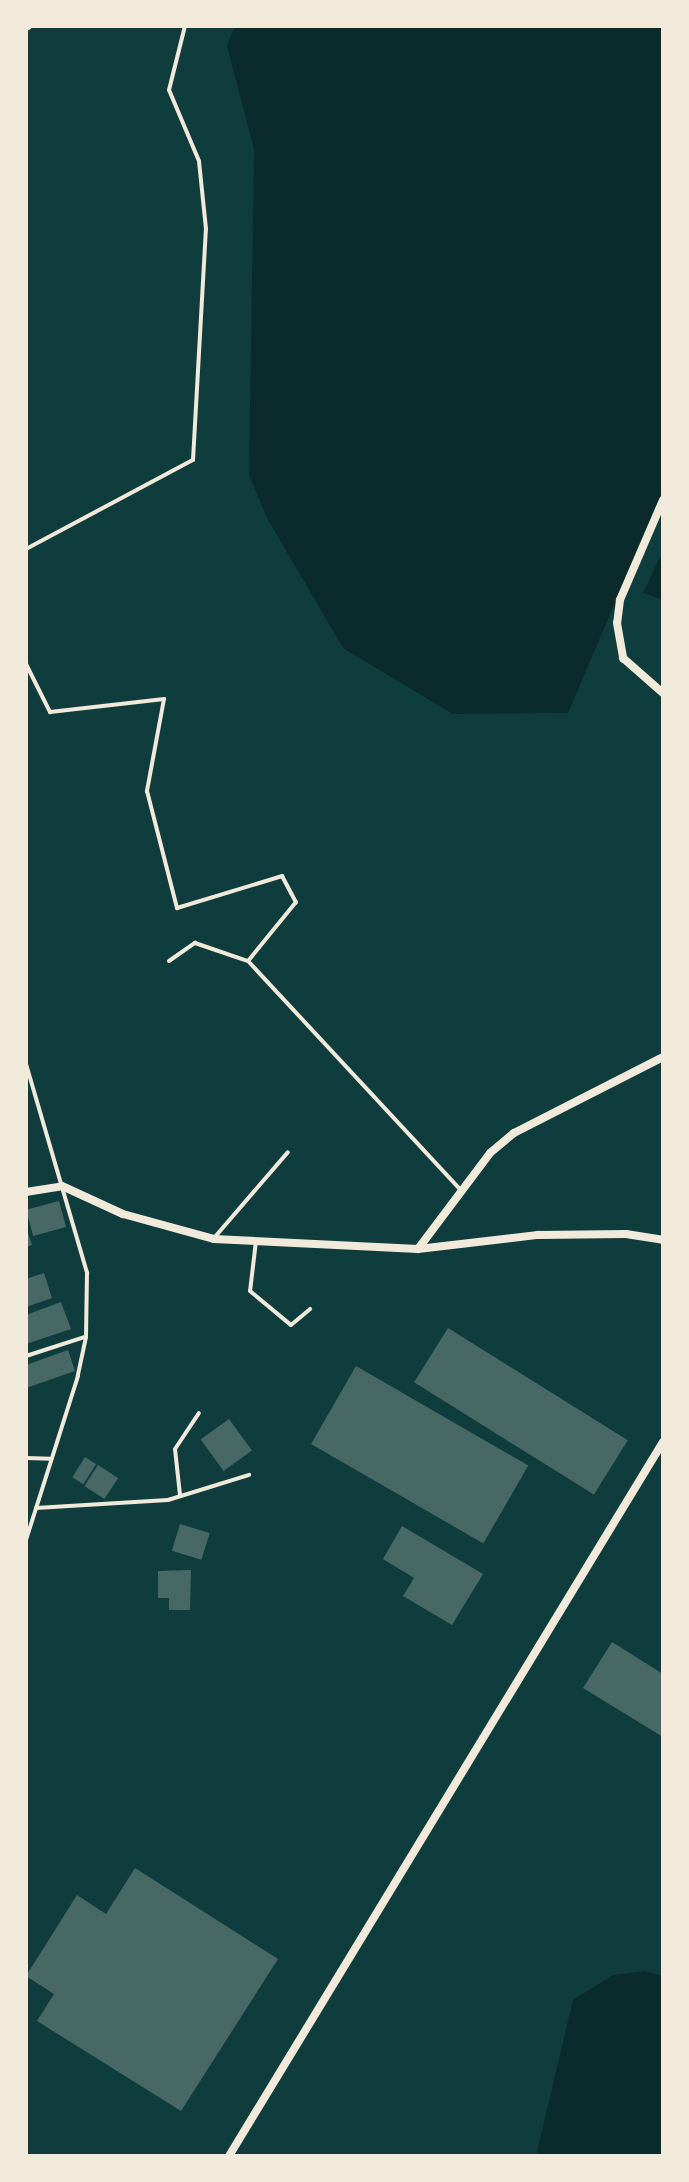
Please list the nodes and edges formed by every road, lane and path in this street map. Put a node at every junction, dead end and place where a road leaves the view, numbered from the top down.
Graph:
1 (185, 26) edge
2 (663, 500) edge
3 (26, 549) edge
4 (26, 664) edge
5 (663, 693) edge
6 (169, 961) dead end
7 (248, 961) junction
8 (663, 1057) edge
9 (26, 1064) edge
10 (35, 1094) junction
11 (26, 1096) edge
12 (288, 1152) dead end
13 (62, 1186) junction
14 (27, 1189) edge
15 (462, 1191) junction
16 (214, 1239) junction
17 (663, 1240) edge
18 (256, 1241) junction
19 (418, 1249) junction
20 (310, 1309) dead end
21 (86, 1337) junction
22 (26, 1356) edge
23 (199, 1413) dead end
24 (663, 1442) edge
25 (26, 1458) edge
26 (51, 1459) junction
27 (249, 1475) dead end
28 (181, 1496) junction
29 (36, 1508) junction
30 (26, 1540) edge
31 (229, 2156) edge

1 - 3 lane
2 - 5 street
4 - 7 lane
6 - 7 lane
7 - 15 lane
8 - 15 street
9 - 10 lane
10 - 11 lane
10 - 13 lane
12 - 16 lane
13 - 14 street
13 - 16 street
13 - 21 lane
15 - 19 street
16 - 18 street
17 - 19 street
18 - 19 street
18 - 20 lane
21 - 22 lane
21 - 26 lane
23 - 28 lane
24 - 31 street
25 - 26 lane
26 - 29 lane
27 - 28 lane
28 - 29 lane
29 - 30 lane

